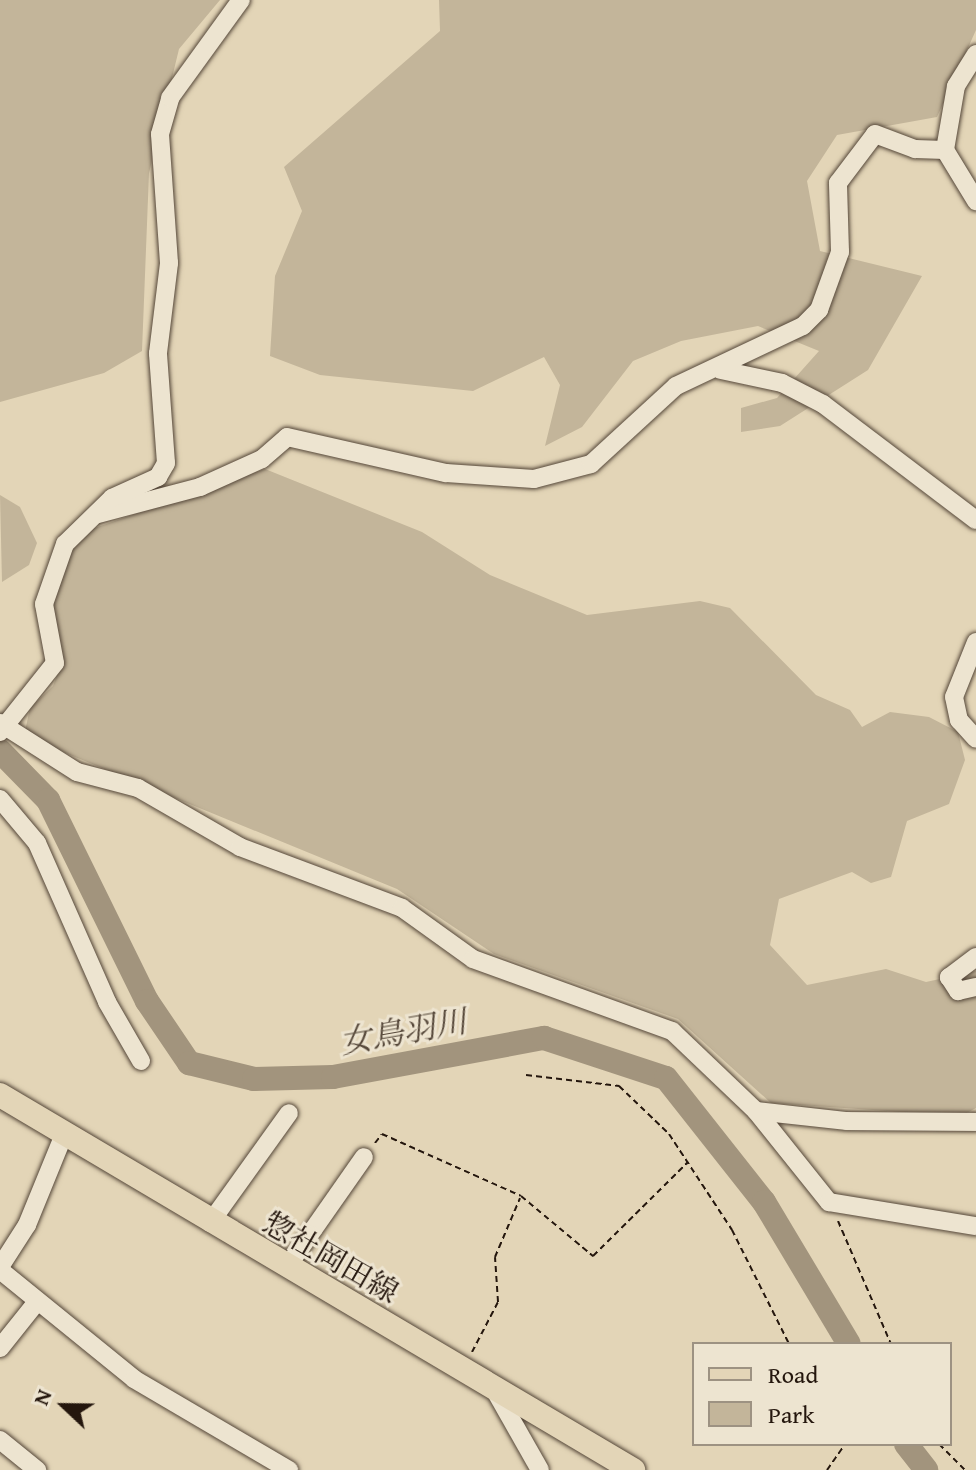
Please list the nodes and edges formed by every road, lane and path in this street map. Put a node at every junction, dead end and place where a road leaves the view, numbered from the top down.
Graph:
1 (241, 0) edge
2 (976, 54) edge
3 (945, 150) junction
4 (976, 201) edge
5 (721, 370) junction
6 (98, 514) junction
7 (976, 520) edge
8 (976, 642) edge
9 (1, 729) edge
10 (976, 739) edge
11 (0, 799) edge
12 (976, 957) edge
13 (976, 987) edge
14 (141, 1061) dead end
15 (526, 1075) dead end
16 (0, 1095) edge
17 (756, 1111) junction
18 (289, 1113) dead end
19 (976, 1122) edge
20 (63, 1137) junction
21 (364, 1157) joint
22 (688, 1162) junction
23 (521, 1196) junction
24 (829, 1202) junction
25 (210, 1223) junction
26 (976, 1226) edge
27 (287, 1267) junction
28 (0, 1269) edge
29 (36, 1303) junction
30 (788, 1342) edge
31 (890, 1342) edge
32 (0, 1348) edge
33 (462, 1370) junction
34 (494, 1389) junction
35 (0, 1440) edge
36 (844, 1446) edge
37 (941, 1446) edge
38 (37, 1470) edge
39 (289, 1470) edge
40 (540, 1470) edge
41 (633, 1470) edge
42 (827, 1470) edge
43 (965, 1470) edge

1 - 6 street
2 - 3 street
3 - 4 street
3 - 5 street
5 - 6 street
5 - 7 street
6 - 9 street
8 - 10 street
9 - 17 street
11 - 14 street
12 - 13 street
15 - 22 path
16 - 20 main road, 惣社岡田線
17 - 19 street
17 - 24 street
18 - 25 street
20 - 25 main road, 惣社岡田線
20 - 28 street
21 - 23 path
21 - 27 street
22 - 23 path
22 - 30 path
23 - 33 path
24 - 26 street
24 - 31 path
25 - 27 main road, 惣社岡田線
27 - 33 main road, 惣社岡田線
28 - 29 street
29 - 32 street
29 - 39 street
33 - 34 main road, 惣社岡田線
34 - 40 street
34 - 41 main road, 惣社岡田線
35 - 38 street
36 - 42 path
37 - 43 path

